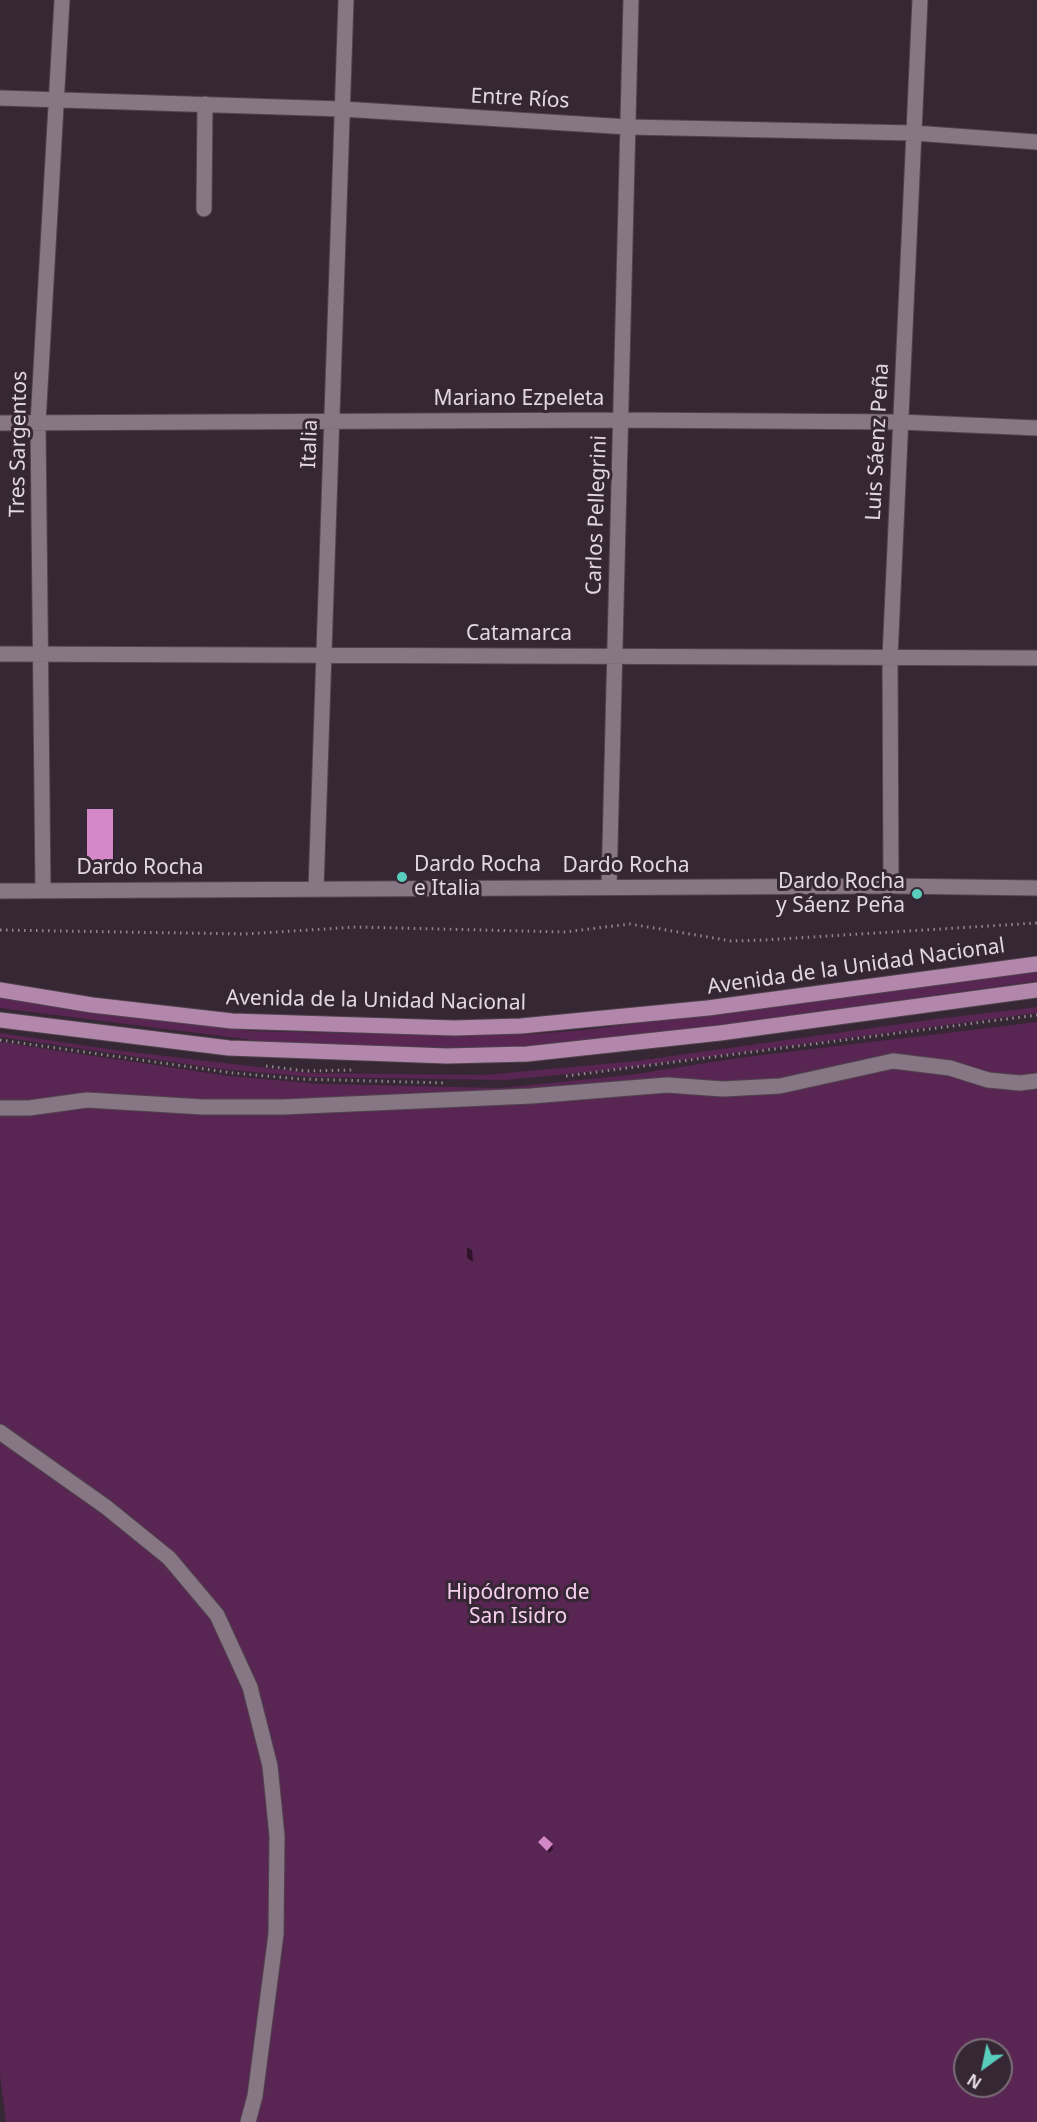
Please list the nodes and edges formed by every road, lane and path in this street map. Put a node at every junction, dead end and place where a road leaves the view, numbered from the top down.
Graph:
1 (62, 0) edge
2 (346, 0) edge
3 (631, 0) edge
4 (920, 0) edge
5 (0, 98) edge
6 (57, 99) junction
7 (205, 104) junction
8 (342, 109) junction
9 (628, 127) junction
10 (914, 133) junction
11 (1037, 142) edge
12 (204, 209) dead end
13 (332, 420) junction
14 (620, 420) junction
15 (900, 422) junction
16 (0, 423) edge
17 (38, 423) junction
18 (1037, 428) edge
19 (0, 654) edge
20 (40, 654) junction
21 (323, 654) junction
22 (614, 656) junction
23 (890, 657) junction
24 (1037, 658) edge
25 (891, 886) junction
26 (609, 887) junction
27 (1037, 888) edge
28 (316, 889) junction
29 (43, 890) junction
30 (0, 891) edge
31 (1037, 923) edge
32 (0, 930) edge
33 (1037, 964) edge
34 (0, 990) edge
35 (1037, 990) edge
36 (0, 1020) edge
37 (1037, 1081) edge
38 (0, 1108) edge
39 (0, 1432) edge
40 (248, 2122) edge

1 - 6 street, Tres Sargentos
2 - 8 street, Italia
3 - 9 street, Carlos Pellegrini
4 - 10 street, Luis Sáenz Peña
5 - 6 street, Entre Ríos
6 - 7 street, Entre Ríos
6 - 17 street, Tres Sargentos
7 - 8 street, Entre Ríos
7 - 12 street
8 - 9 street, Entre Ríos
8 - 13 street, Italia
9 - 10 street, Entre Ríos
9 - 14 street, Carlos Pellegrini
10 - 11 street, Entre Ríos
10 - 15 street, Luis Sáenz Peña
13 - 14 street, Mariano Ezpeleta
13 - 17 street, Mariano Ezpeleta
13 - 21 street, Italia
14 - 15 street, Mariano Ezpeleta
14 - 22 street, Carlos Pellegrini
15 - 18 street, Mariano Ezpeleta
15 - 23 street, Luis Sáenz Peña
16 - 17 street, Mariano Ezpeleta
17 - 20 street, Tres Sargentos
19 - 20 street, Catamarca
20 - 21 street, Catamarca
20 - 29 street, Tres Sargentos
21 - 22 street, Catamarca
21 - 28 street, Italia
22 - 23 street, Catamarca
22 - 26 street, Carlos Pellegrini
23 - 24 street, Catamarca
23 - 25 street, Luis Sáenz Peña
25 - 26 street, Dardo Rocha
25 - 27 street, Dardo Rocha
26 - 28 street, Dardo Rocha
28 - 29 street, Dardo Rocha
29 - 30 street, Dardo Rocha
31 - 32 path
33 - 34 main road, Avenida de la Unidad Nacional
35 - 36 main road
37 - 38 street
39 - 40 street

